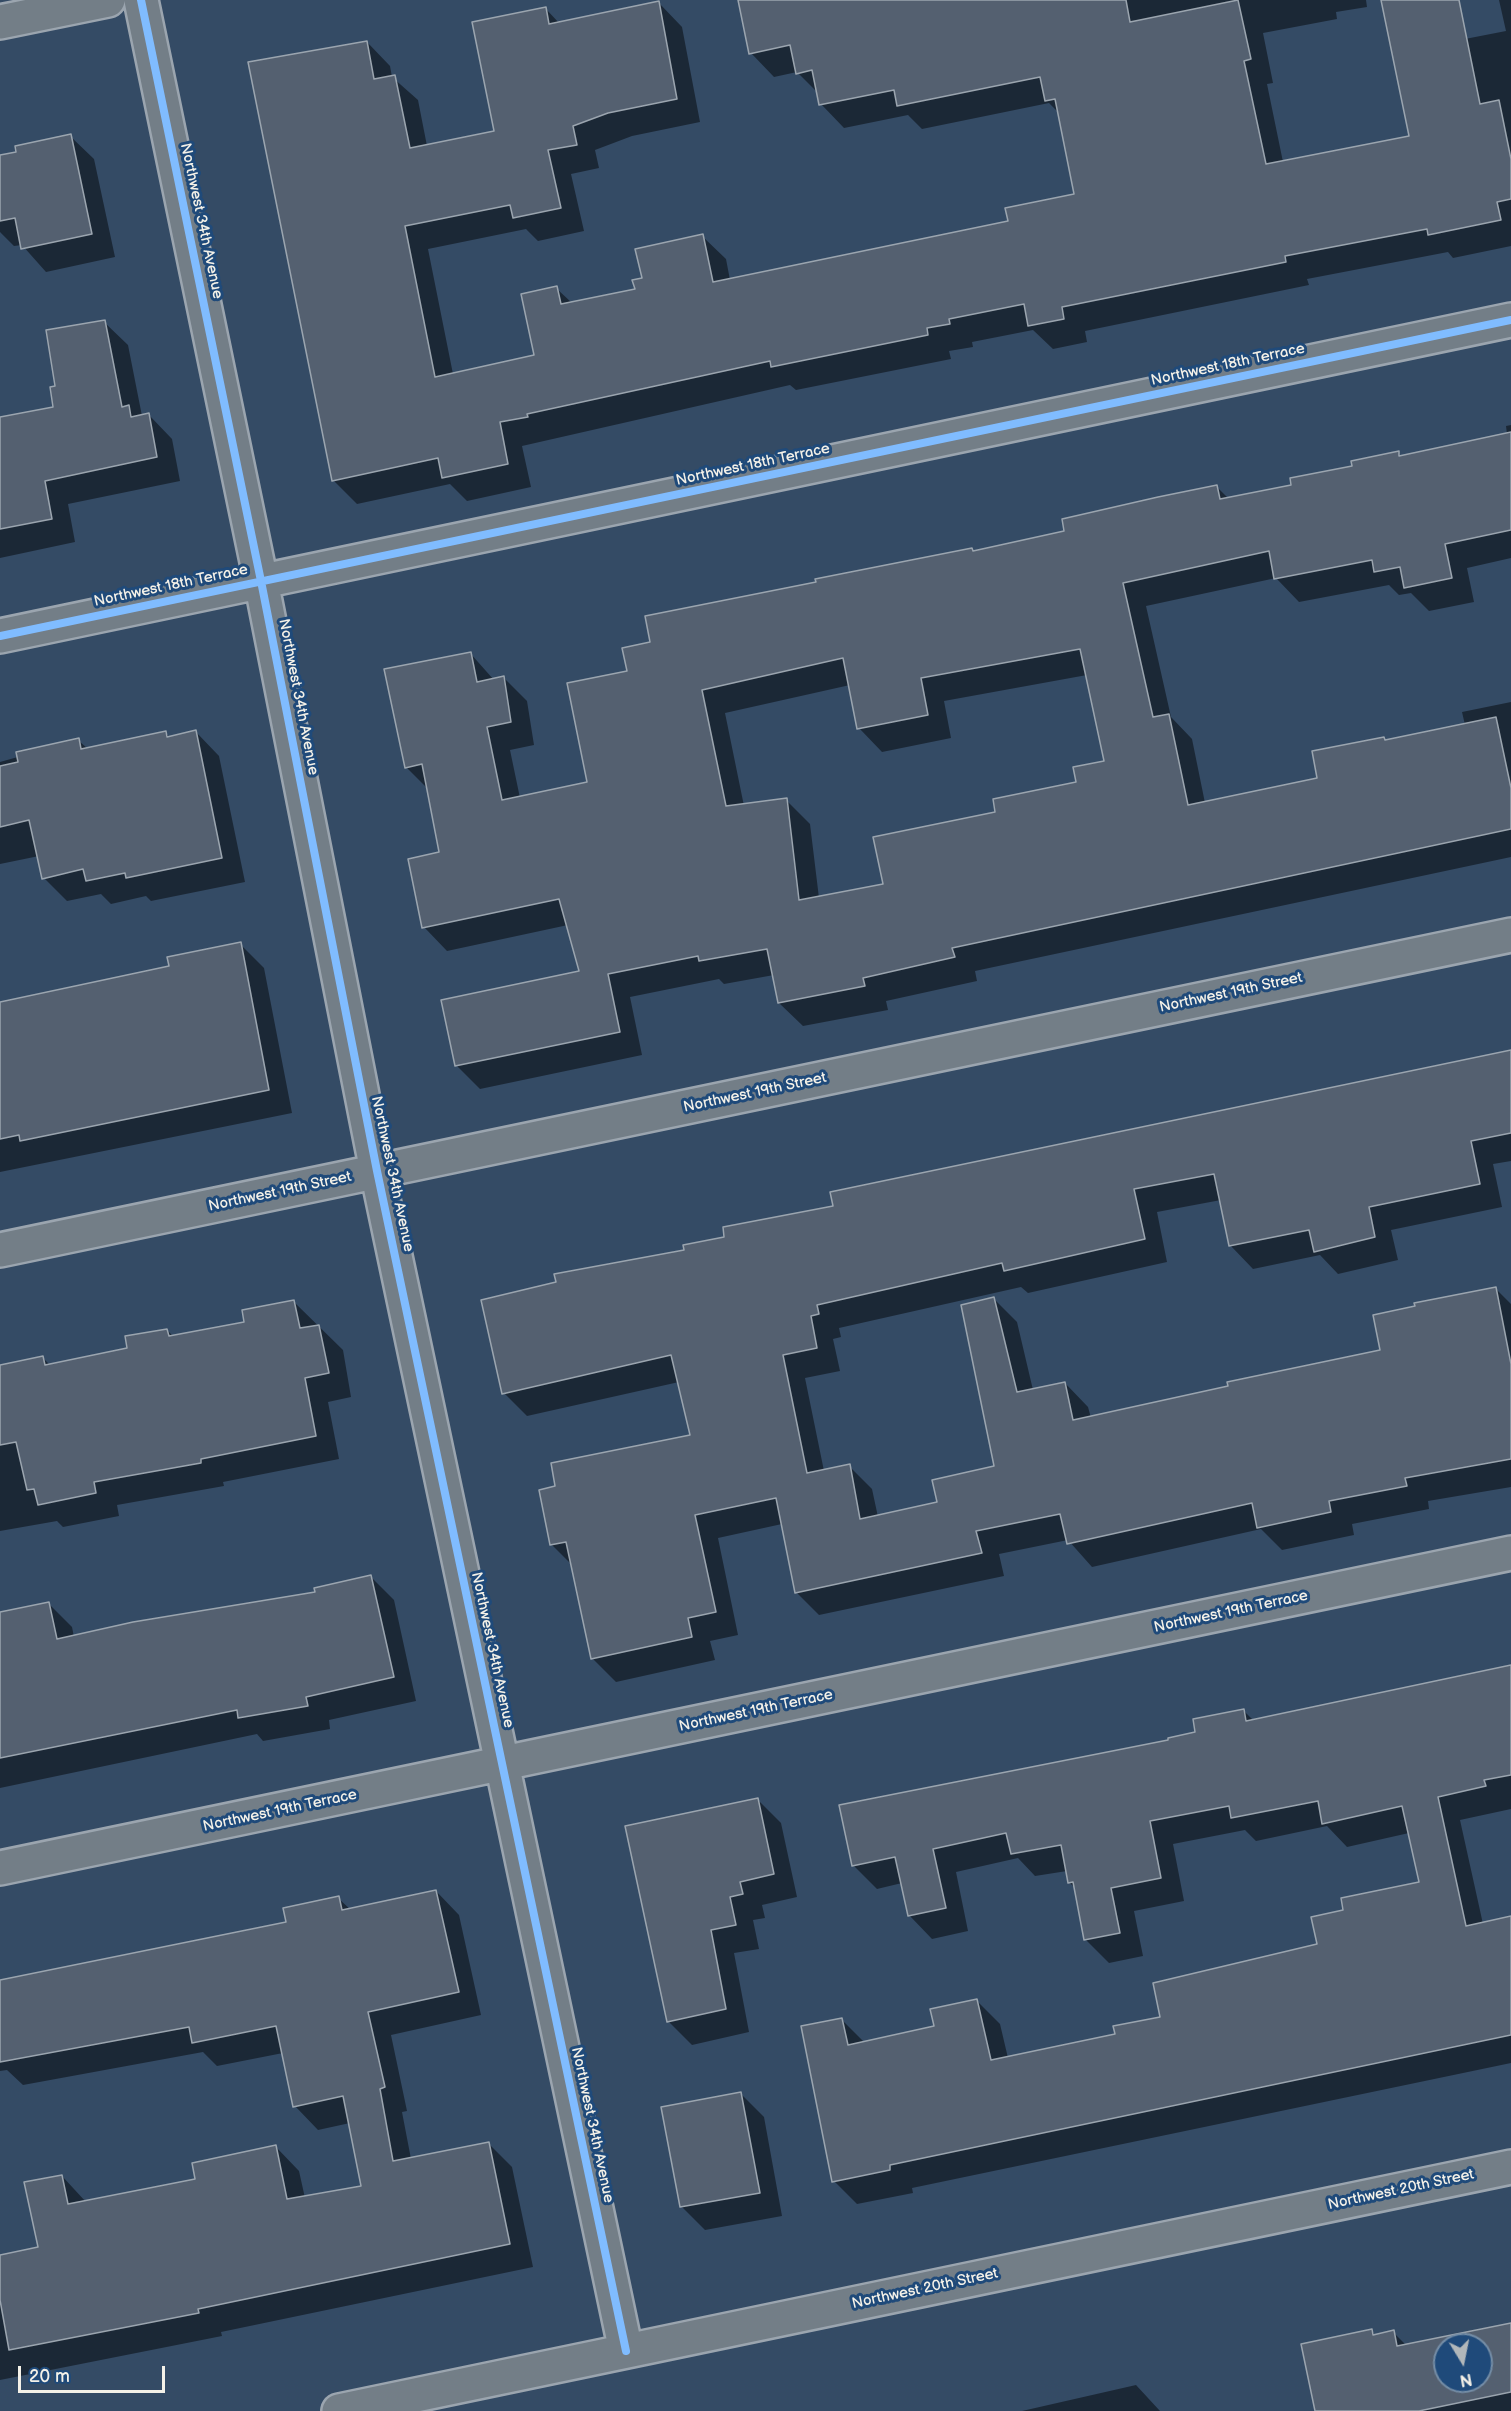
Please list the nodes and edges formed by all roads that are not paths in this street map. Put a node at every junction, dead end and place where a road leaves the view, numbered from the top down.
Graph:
1 (108, 0) edge
2 (141, 0) edge
3 (0, 22) edge
4 (1511, 320) edge
5 (261, 581) junction
6 (0, 636) edge
7 (1511, 935) edge
8 (377, 1171) junction
9 (0, 1250) edge
10 (1511, 1553) edge
11 (502, 1764) junction
12 (0, 1868) edge
13 (1511, 2167) edge
14 (626, 2351) junction
15 (339, 2411) edge

1 - 3 street
2 - 5 street, Northwest 34th Avenue
4 - 5 street, Northwest 18th Terrace
5 - 6 street, Northwest 18th Terrace
5 - 8 street, Northwest 34th Avenue
7 - 8 street, Northwest 19th Street
8 - 9 street, Northwest 19th Street
8 - 11 street, Northwest 34th Avenue
10 - 11 street, Northwest 19th Terrace
11 - 12 street, Northwest 19th Terrace
11 - 14 street, Northwest 34th Avenue
13 - 14 street, Northwest 20th Street
14 - 15 street, Northwest 20th Street

